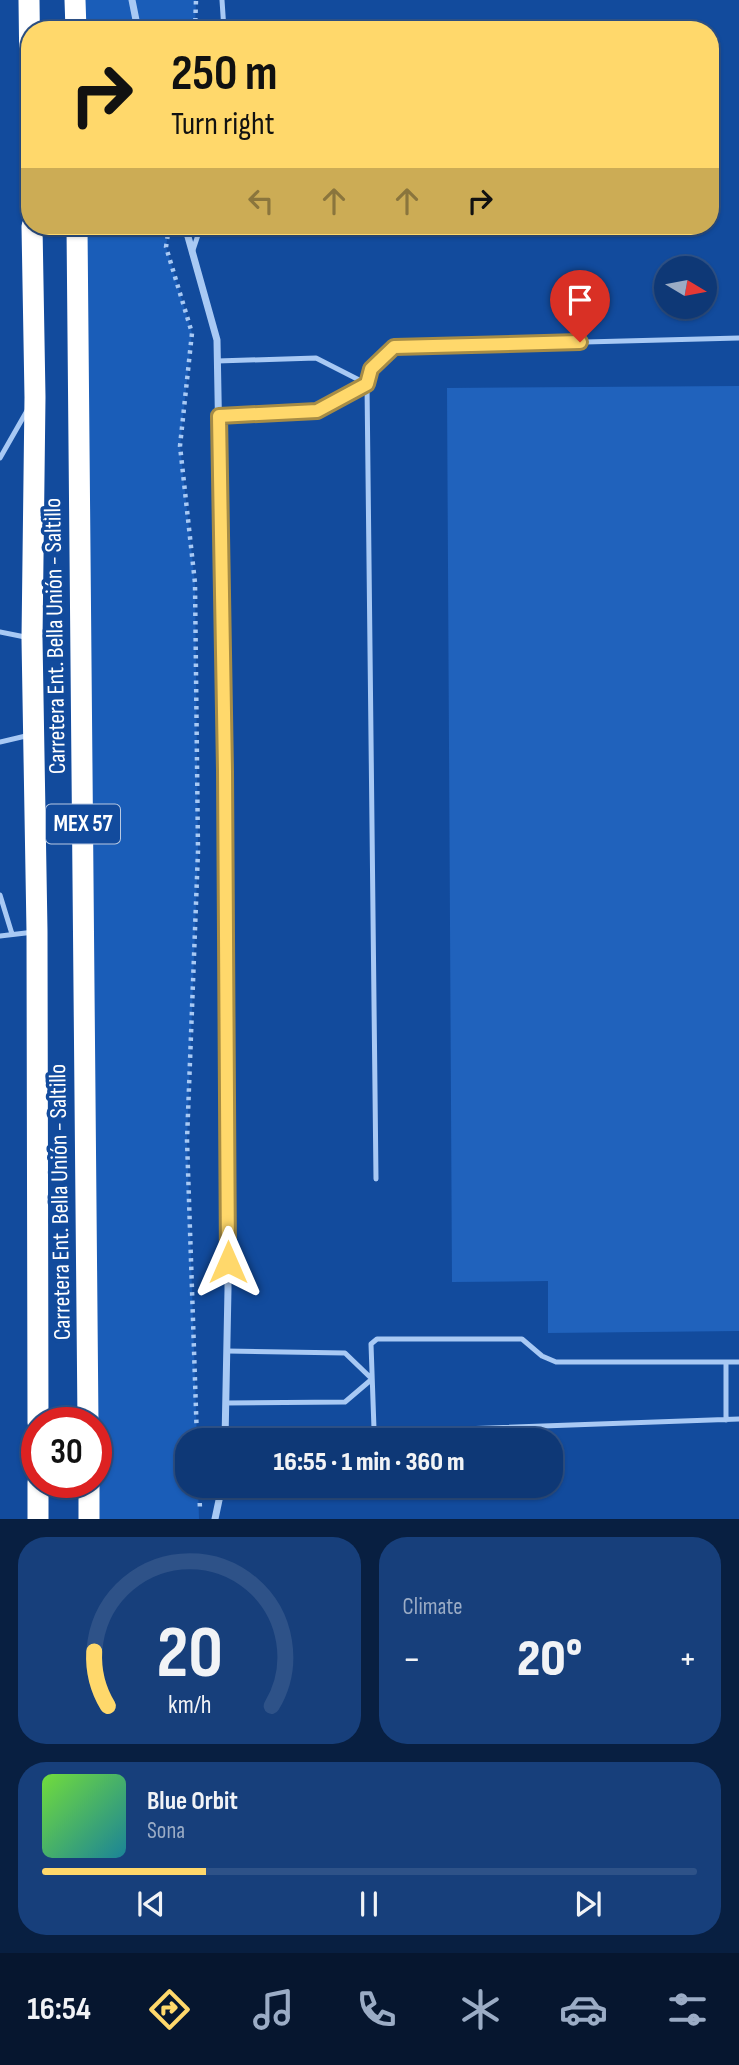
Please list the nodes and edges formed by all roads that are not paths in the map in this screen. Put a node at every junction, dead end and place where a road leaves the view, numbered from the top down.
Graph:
1 (75, 0) edge
2 (132, 0) edge
3 (222, 0) edge
4 (27, 2) edge
5 (28, 21) edge
6 (76, 21) edge
7 (136, 21) edge
8 (223, 21) edge
9 (32, 235) edge
10 (77, 235) edge
11 (188, 235) edge
12 (198, 235) edge
13 (192, 253) junction
14 (739, 338) edge
15 (217, 361) junction
16 (367, 384) junction
17 (35, 397) junction
18 (219, 416) junction
19 (0, 458) edge
20 (0, 632) edge
21 (32, 639) junction
22 (33, 734) junction
23 (0, 742) edge
24 (0, 895) edge
25 (37, 931) junction
26 (12, 934) junction
27 (0, 936) edge
28 (376, 1179) dead end
29 (227, 1351) junction
30 (726, 1362) junction
31 (739, 1362) edge
32 (372, 1379) junction
33 (226, 1403) junction
34 (38, 1407) edge
35 (89, 1407) edge
36 (739, 1419) edge
37 (726, 1420) junction
38 (225, 1428) edge
39 (38, 1498) edge
40 (89, 1498) edge
41 (219, 1498) edge
42 (38, 1519) edge
43 (89, 1519) edge
44 (215, 1519) edge

1 - 6 highway
2 - 7 street
3 - 8 lane
4 - 5 highway
9 - 17 highway, Carretera Ent. Bella Unión - Saltillo / MEX 57
10 - 35 highway, Carretera Ent. Bella Unión - Saltillo / MEX 57
11 - 13 street
12 - 13 lane
13 - 15 street
14 - 16 lane
15 - 16 lane
15 - 18 street
16 - 18 lane
16 - 28 lane
17 - 19 lane
17 - 21 highway, Carretera Ent. Bella Unión - Saltillo / MEX 57
18 - 29 street
20 - 21 lane
21 - 22 highway, Carretera Ent. Bella Unión - Saltillo / MEX 57
22 - 23 lane
22 - 25 highway, Carretera Ent. Bella Unión - Saltillo / MEX 57
24 - 26 lane
25 - 26 lane
25 - 34 highway, Carretera Ent. Bella Unión - Saltillo / MEX 57
26 - 27 lane
29 - 32 lane
29 - 33 street
30 - 31 lane
30 - 32 lane
30 - 37 lane
32 - 33 lane
32 - 37 lane
33 - 38 street
36 - 37 lane
39 - 42 highway
40 - 43 highway
41 - 44 street

